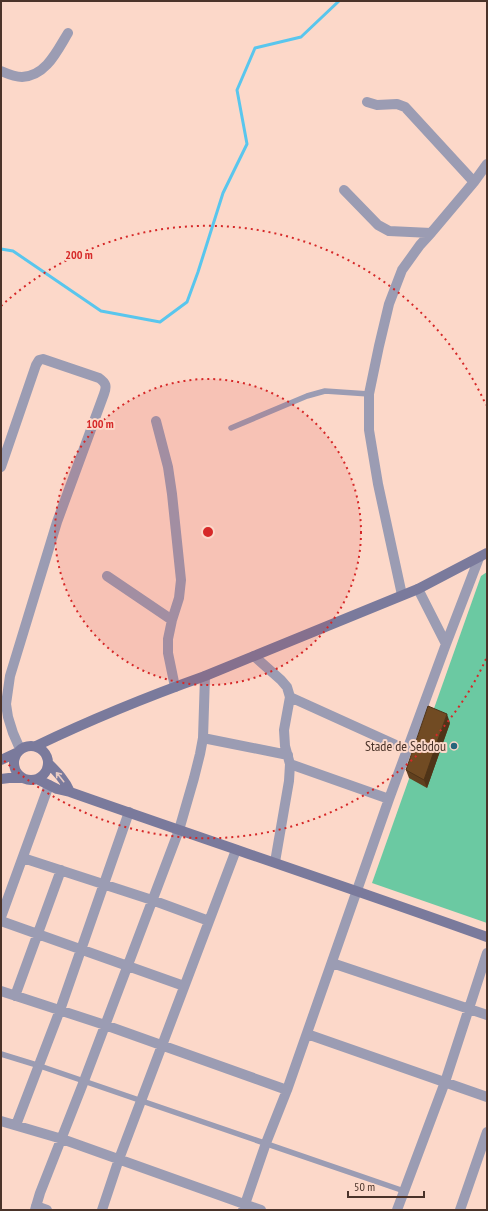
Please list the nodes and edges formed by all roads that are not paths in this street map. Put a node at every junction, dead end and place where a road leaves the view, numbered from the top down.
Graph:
1 (68, 33) dead end
2 (1, 71) edge
3 (367, 102) dead end
4 (487, 164) edge
5 (474, 182) junction
6 (344, 190) dead end
7 (431, 233) junction
8 (369, 394) junction
9 (156, 421) dead end
10 (231, 428) dead end
11 (1, 467) edge
12 (483, 556) edge
13 (107, 576) dead end
14 (418, 589) junction
15 (402, 595) junction
16 (172, 620) junction
17 (446, 644) junction
18 (254, 656) junction
19 (205, 676) junction
20 (175, 687) junction
21 (290, 697) junction
22 (58, 736) junction
23 (202, 738) junction
24 (36, 746) junction
25 (407, 750) junction
26 (18, 751) junction
27 (1, 760) edge
28 (289, 760) junction
29 (48, 761) junction
30 (21, 778) junction
31 (1, 779) edge
32 (37, 779) junction
33 (49, 785) junction
34 (70, 792) junction
35 (389, 799) junction
36 (129, 812) junction
37 (179, 830) junction
38 (236, 850) junction
39 (23, 858) junction
40 (275, 862) junction
41 (61, 870) junction
42 (103, 884) junction
43 (358, 891) junction
44 (152, 900) junction
45 (1, 918) edge
46 (1, 921) edge
47 (209, 921) junction
48 (37, 934) junction
49 (487, 937) edge
50 (81, 950) junction
51 (487, 953) edge
52 (332, 963) junction
53 (128, 966) junction
54 (184, 986) junction
55 (1, 991) edge
56 (16, 996) junction
57 (468, 1008) junction
58 (60, 1010) junction
59 (487, 1015) edge
60 (105, 1025) junction
61 (307, 1034) junction
62 (162, 1046) junction
63 (1, 1054) edge
64 (40, 1066) junction
65 (84, 1081) junction
66 (445, 1082) junction
67 (287, 1090) junction
68 (487, 1097) edge
69 (141, 1101) junction
70 (1, 1121) edge
71 (16, 1125) junction
72 (487, 1132) edge
73 (62, 1139) junction
74 (266, 1143) junction
75 (119, 1159) junction
76 (404, 1190) junction
77 (244, 1207) edge
78 (36, 1208) edge
79 (47, 1210) edge
80 (102, 1210) edge
81 (261, 1210) edge
82 (397, 1210) edge
83 (460, 1210) edge

1 - 2 street
3 - 5 street
4 - 5 street
5 - 7 street
6 - 7 street
7 - 8 street
8 - 10 lane
8 - 15 street
9 - 16 street
11 - 26 street
12 - 14 main road
12 - 17 street
13 - 16 street
14 - 15 main road
14 - 17 street
15 - 18 main road
16 - 20 street
17 - 25 street
18 - 19 main road
18 - 21 street
19 - 20 main road
19 - 23 street
20 - 22 main road
21 - 25 street
21 - 28 street
22 - 24 main road
22 - 29 main road
23 - 28 street
23 - 37 street
24 - 26 main road
24 - 29 main road
25 - 35 street
26 - 27 main road
26 - 30 main road
28 - 35 street
28 - 40 street
29 - 32 main road
34 -> 29 main road
30 - 31 main road
30 - 32 main road
32 - 33 main road
33 - 34 main road
33 - 39 street
34 - 36 main road
35 - 43 street
36 - 37 main road
36 - 42 street
37 - 38 main road
37 - 44 street
38 - 40 main road
38 - 47 street
39 - 41 street
39 - 45 street
40 - 43 main road
41 - 42 street
41 - 48 street
42 - 44 street
42 - 50 street
43 - 49 main road
43 - 52 street
44 - 47 street
44 - 53 street
46 - 48 street
47 - 54 street
48 - 50 street
48 - 56 street
50 - 53 street
50 - 58 street
51 - 57 street
52 - 57 street
52 - 61 street
53 - 54 street
53 - 60 street
54 - 62 street
55 - 56 street
56 - 58 street
57 - 59 street
57 - 66 street
58 - 60 street
58 - 64 street
60 - 62 street
60 - 65 street
61 - 66 street
61 - 67 street
62 - 67 street
62 - 69 street
63 - 64 lane
64 - 65 lane
64 - 71 street
65 - 69 lane
65 - 73 street
66 - 68 street
66 - 76 street
67 - 74 street
69 - 74 lane
69 - 75 street
70 - 71 street
71 - 73 street
72 - 83 street
73 - 75 street
73 - 78 street
74 - 76 lane
74 - 77 street
75 - 77 street
75 - 80 street
76 - 82 street
77 - 81 street
78 - 79 street

